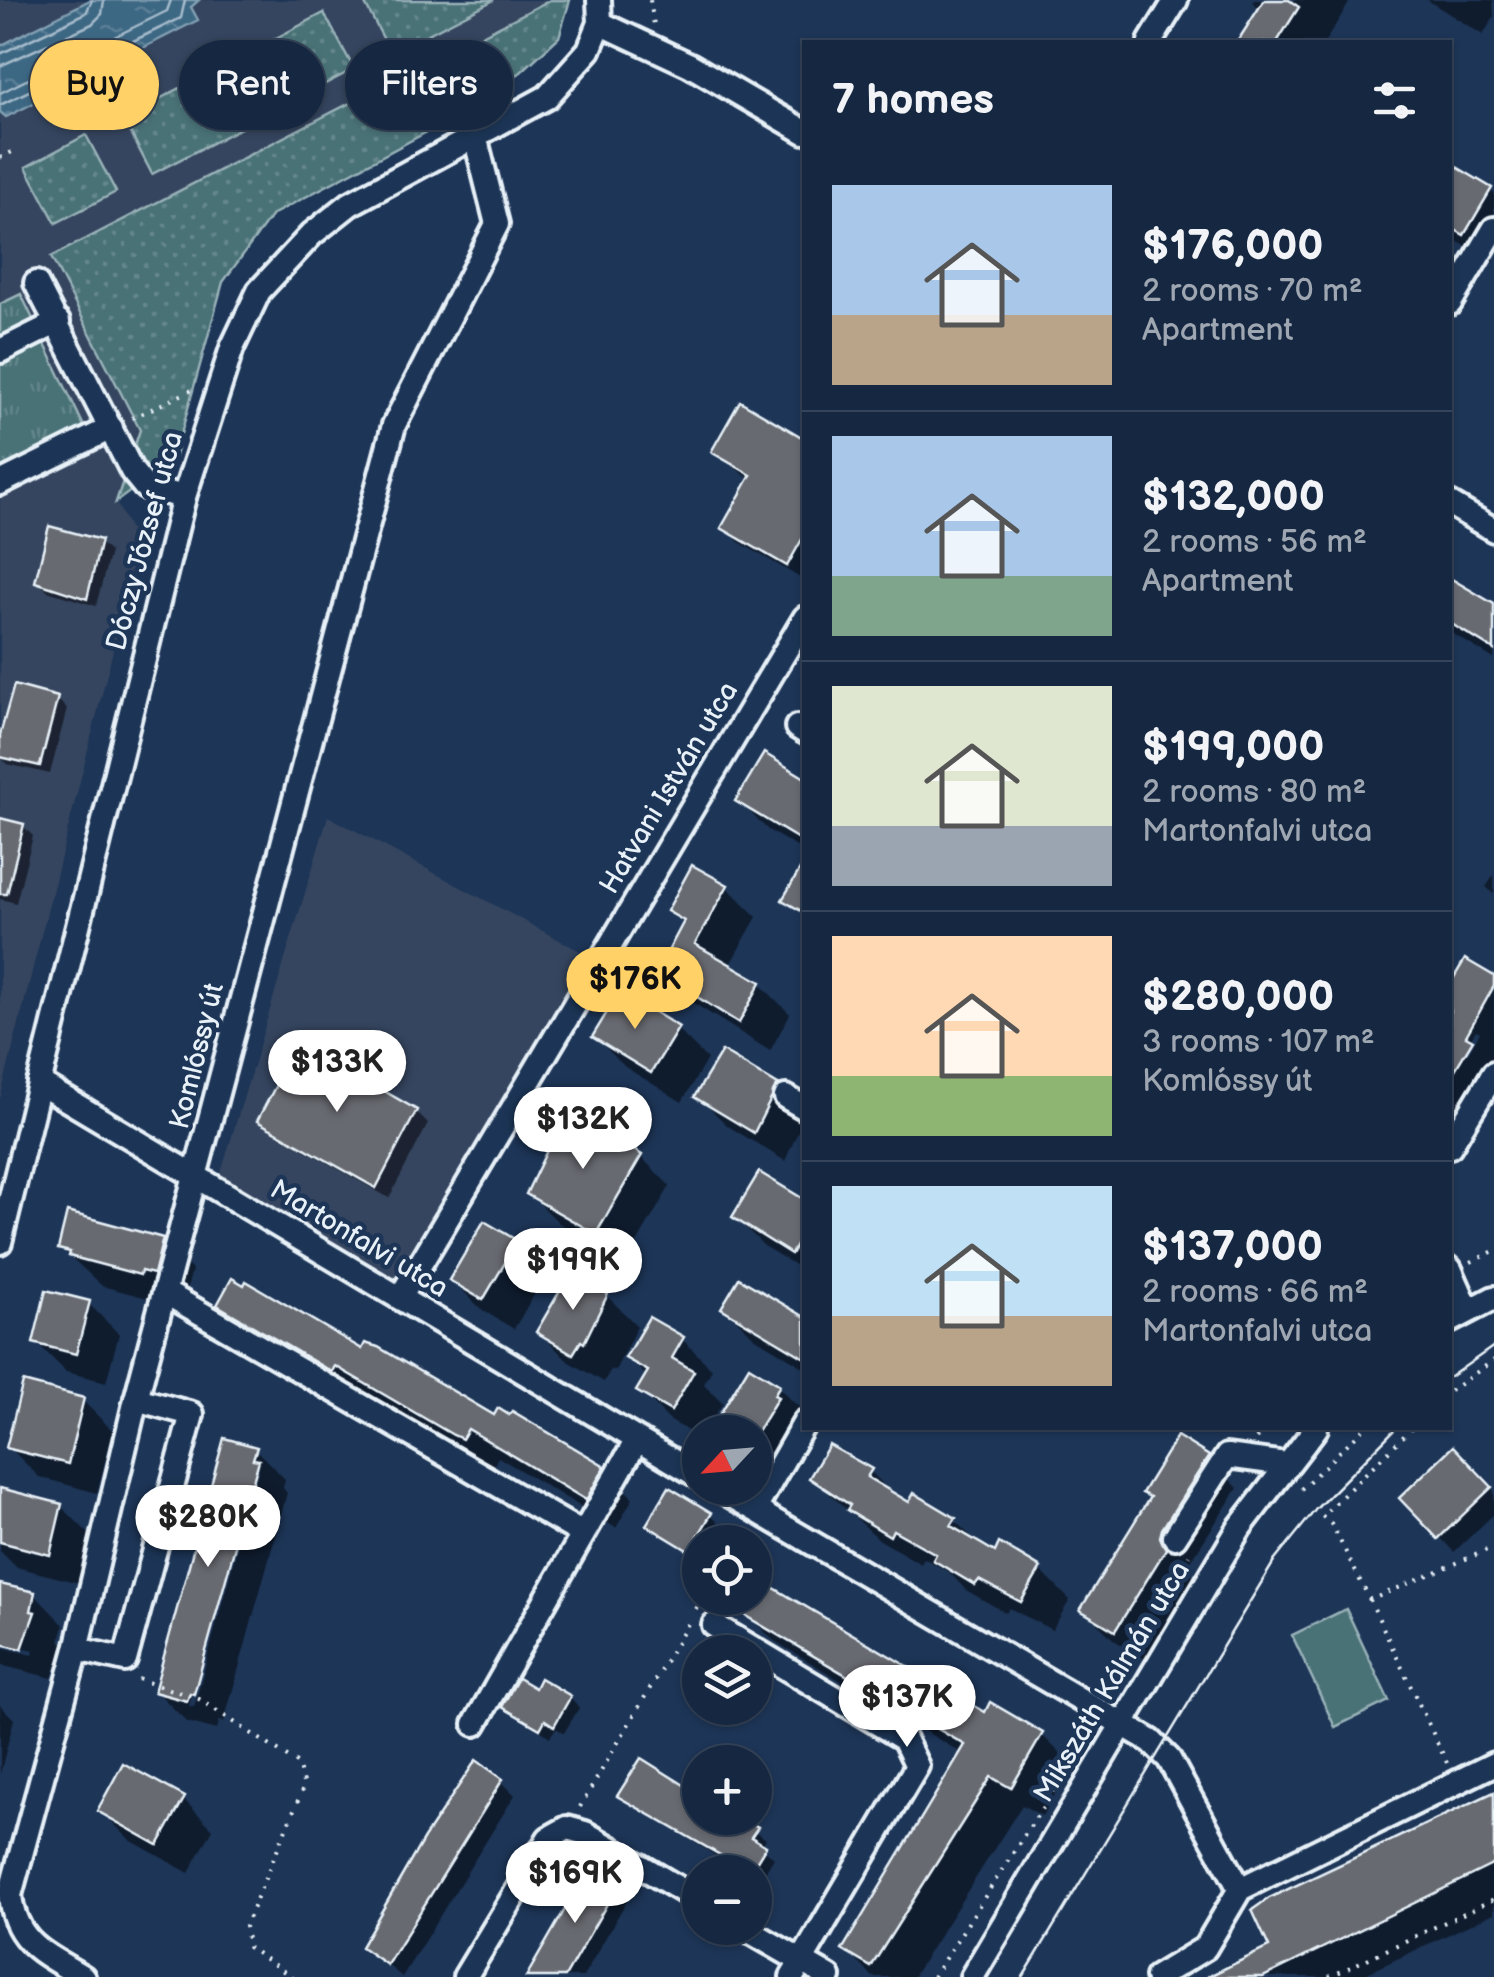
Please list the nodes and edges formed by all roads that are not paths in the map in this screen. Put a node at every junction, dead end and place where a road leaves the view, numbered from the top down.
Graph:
1 (1176, 0) edge
2 (600, 12) edge
3 (1151, 40) edge
4 (802, 130) edge
5 (475, 136) junction
6 (1494, 229) edge
7 (36, 284) dead end
8 (1452, 300) edge
9 (58, 322) junction
10 (0, 351) edge
11 (111, 428) junction
12 (0, 483) edge
13 (184, 497) junction
14 (1452, 505) edge
15 (1494, 530) edge
16 (802, 623) edge
17 (1494, 1073) edge
18 (39, 1083) junction
19 (1452, 1143) edge
20 (197, 1177) junction
21 (0, 1242) edge
22 (1452, 1279) edge
23 (166, 1293) junction
24 (400, 1298) junction
25 (1494, 1298) edge
26 (1459, 1316) edge
27 (136, 1398) junction
28 (802, 1427) edge
29 (1314, 1430) edge
30 (638, 1440) junction
31 (1286, 1464) junction
32 (682, 1466) edge
33 (748, 1505) edge
34 (755, 1509) junction
35 (583, 1534) junction
36 (1176, 1537) dead end
37 (714, 1625) dead end
38 (76, 1649) junction
39 (475, 1724) dead end
40 (1119, 1726) junction
41 (1494, 1764) edge
42 (1240, 1889) junction
43 (682, 1890) edge
44 (766, 1945) edge
45 (797, 1969) edge
46 (83, 1977) edge
47 (465, 1977) edge
48 (829, 1977) edge
49 (972, 1977) edge
50 (1157, 1977) edge

1 - 3 street
2 - 4 street
2 - 5 street, Dóczy József utca
5 - 13 street, Dóczy József utca
5 - 20 street, Komlóssy út
6 - 8 street
7 - 9 street
9 - 10 street
9 - 11 street
11 - 12 street
11 - 13 street
13 - 18 street, Dóczy József utca
14 - 15 street
16 - 24 street, Hatvani István utca
17 - 19 street
18 - 20 street, Martonfalvi utca
18 - 21 street, Dóczy József utca
20 - 23 street, Komlóssy út
20 - 24 street, Martonfalvi utca
22 - 26 street
23 - 27 street, Komlóssy út
23 - 35 street
24 - 30 street, Martonfalvi utca
25 - 26 street
27 - 38 street, Komlóssy út
27 - 38 street
28 - 34 street
29 - 31 street, Mikszáth Kálmán utca
30 - 32 street, Martonfalvi utca
30 - 35 street
31 - 36 street
31 - 40 street, Mikszáth Kálmán utca
33 - 34 street
34 - 40 street
35 - 39 street
37 - 45 street
38 - 46 street, Komlóssy út
40 - 42 street
40 - 49 street, Mikszáth Kálmán utca
41 - 42 street
42 - 50 street
43 - 47 street
44 - 45 street
45 - 48 street

